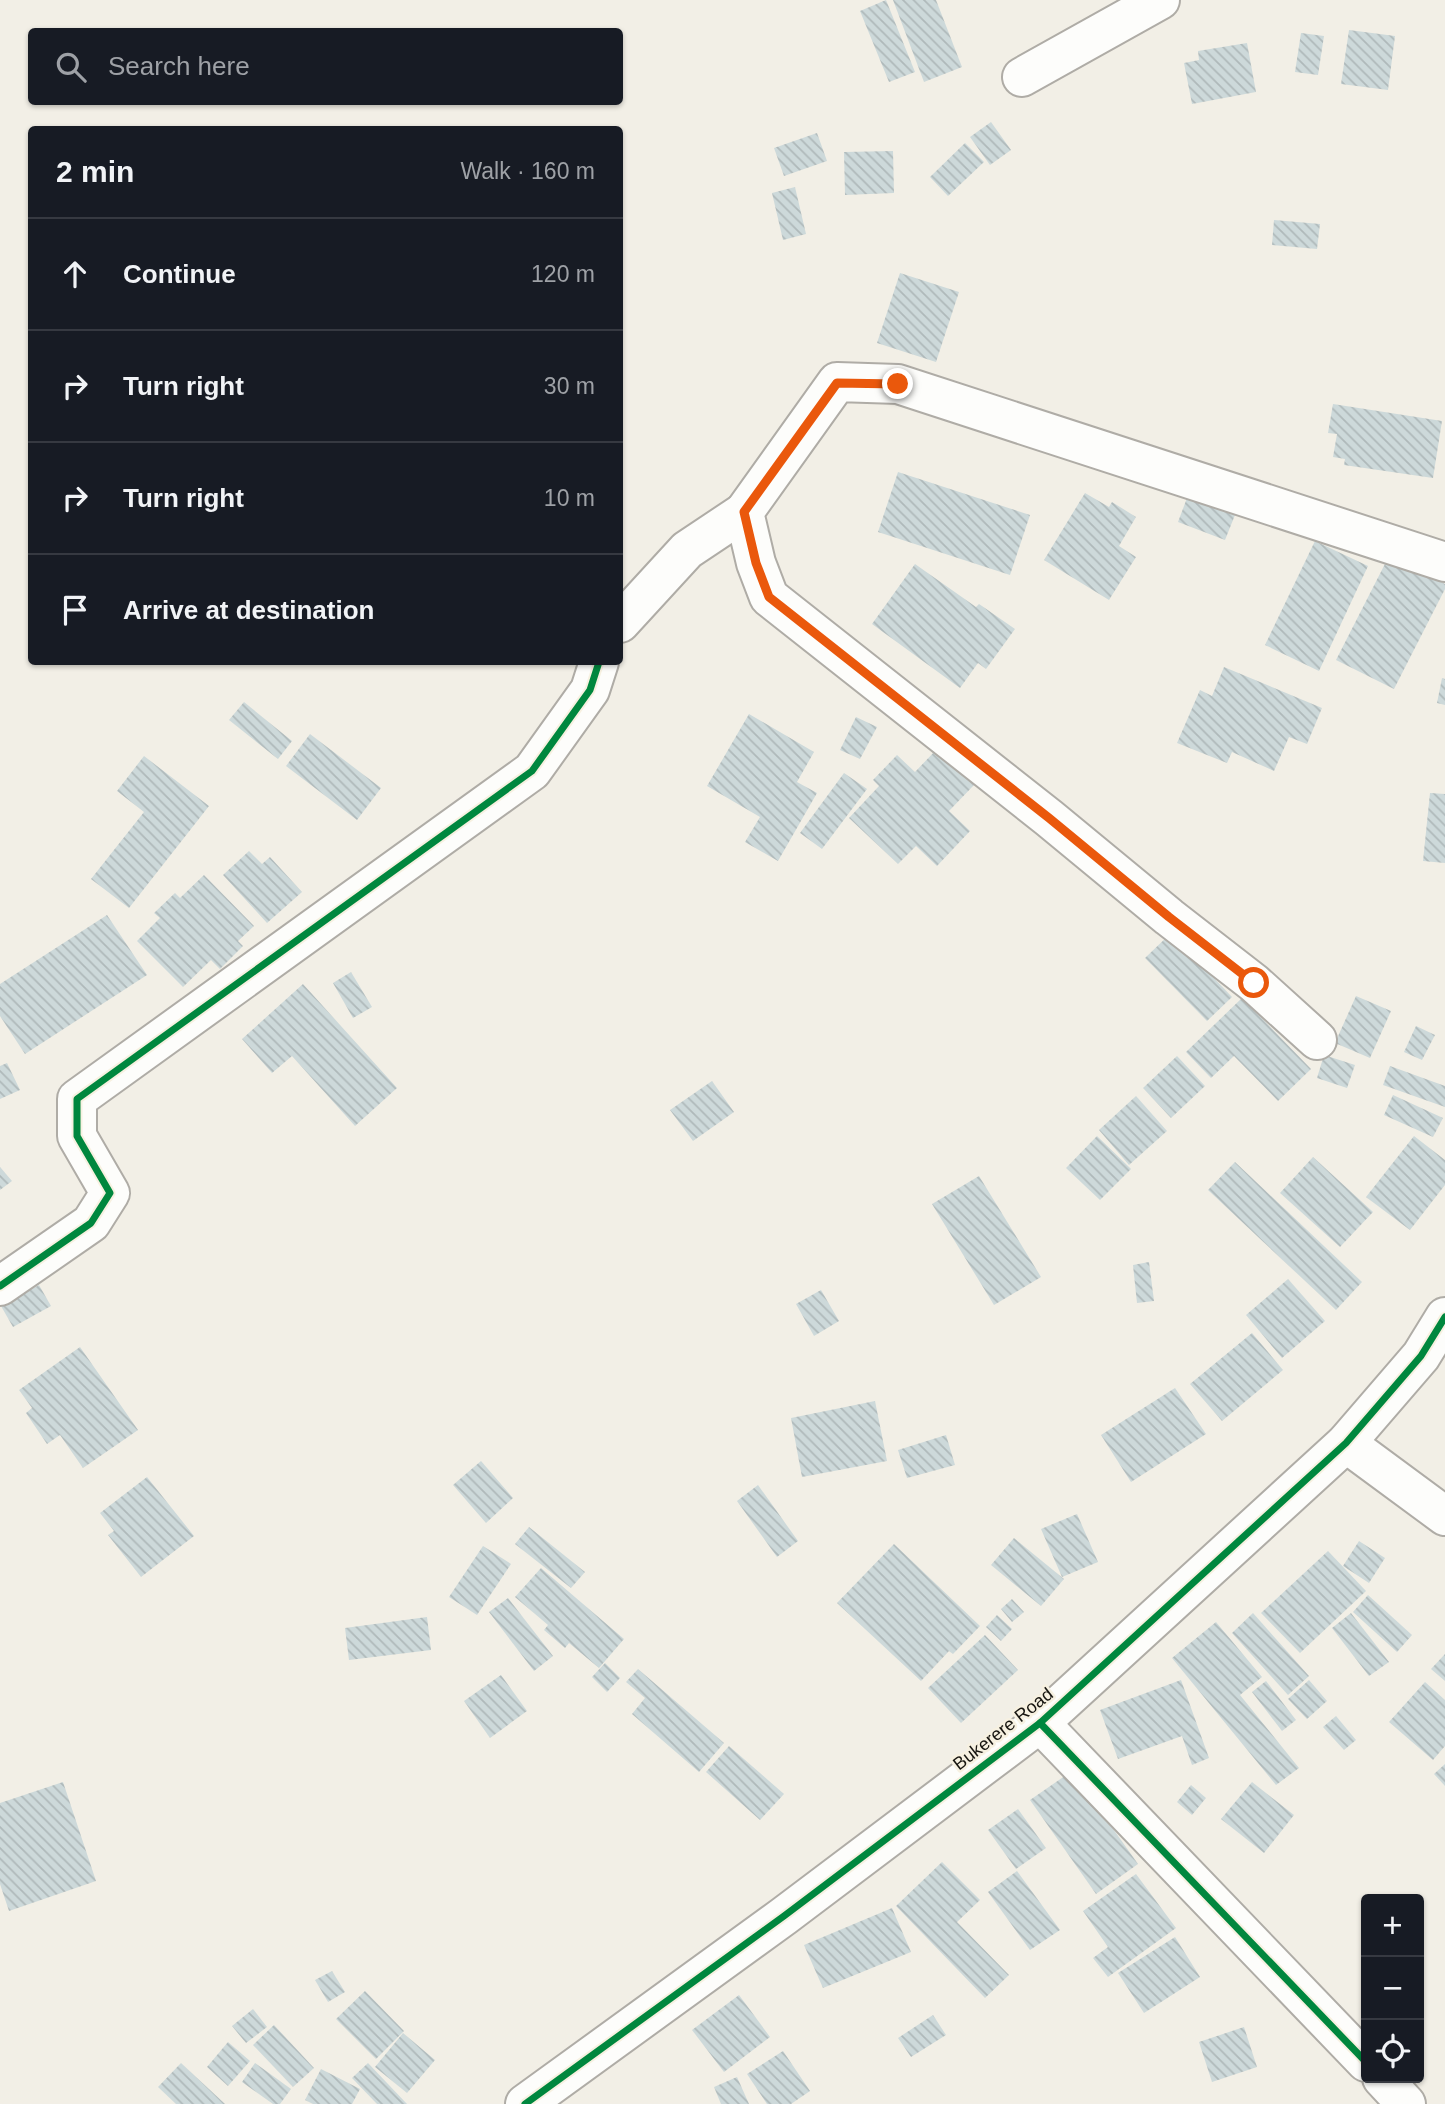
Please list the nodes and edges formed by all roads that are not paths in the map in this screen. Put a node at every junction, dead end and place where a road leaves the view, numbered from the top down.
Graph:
1 (1160, 0) edge
2 (1022, 77) dead end
3 (744, 512) junction
4 (1445, 562) edge
5 (623, 620) edge
6 (598, 665) edge
7 (1317, 1040) dead end
8 (0, 1286) edge
9 (1445, 1317) edge
10 (1346, 1443) junction
11 (1445, 1516) edge
12 (1040, 1724) junction
13 (1361, 2057) edge
14 (1386, 2083) edge
15 (525, 2104) edge
16 (1406, 2104) edge

1 - 2 street
3 - 4 street
3 - 5 street
3 - 7 street
6 - 8 street
9 - 10 street, Bukerere Road
10 - 11 street
10 - 12 street, Bukerere Road
12 - 13 street
12 - 15 street, Bukerere Road
14 - 16 street

